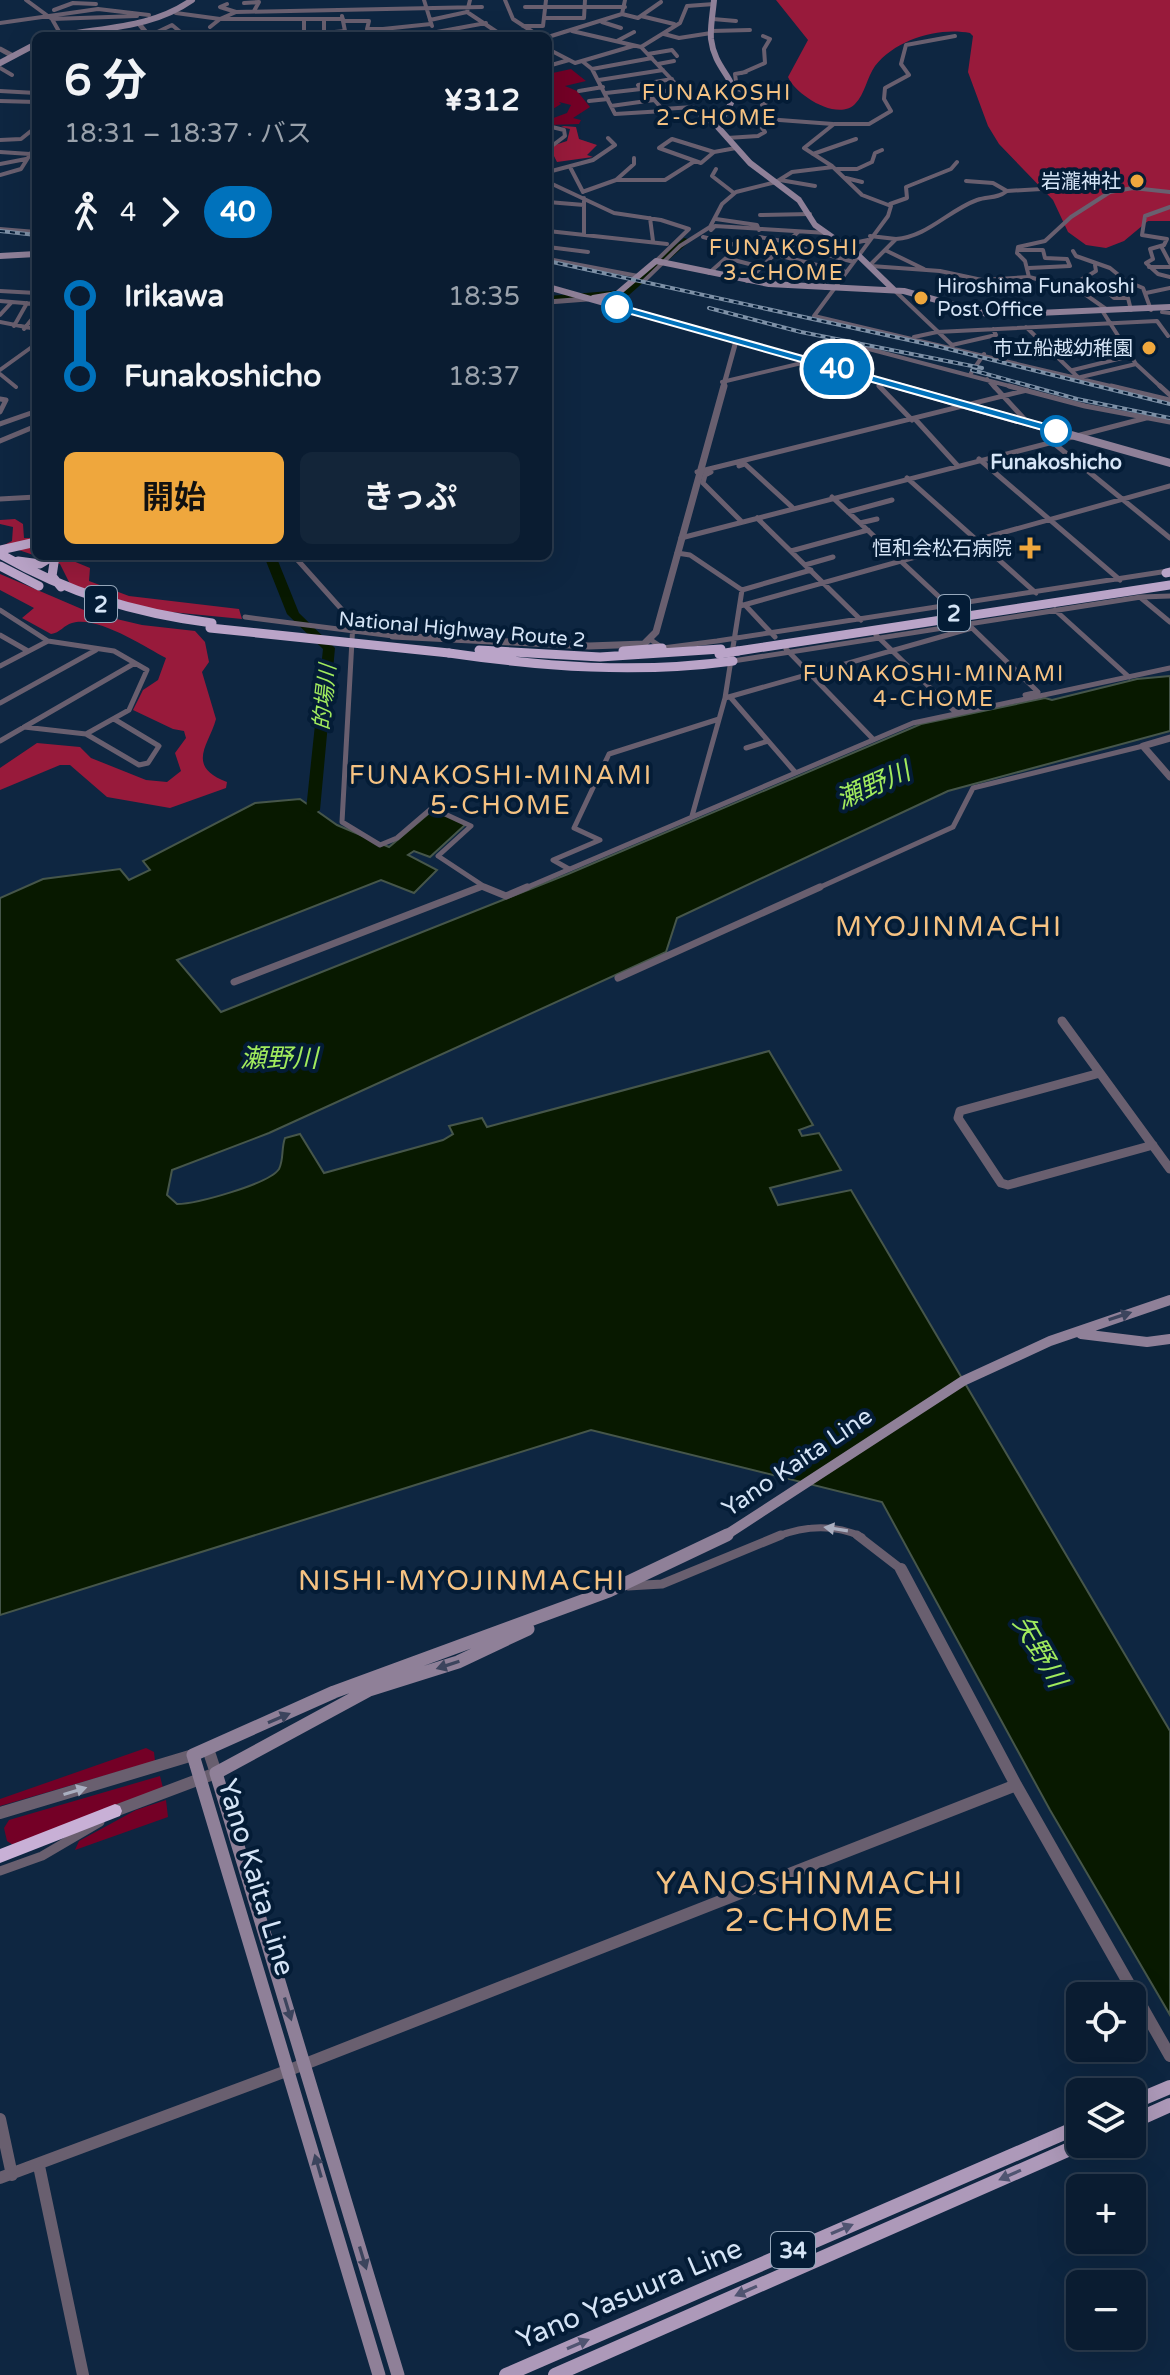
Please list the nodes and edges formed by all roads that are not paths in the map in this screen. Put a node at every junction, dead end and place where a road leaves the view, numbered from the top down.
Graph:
1 (26, 0) edge
2 (60, 0) edge
3 (192, 0) edge
4 (328, 0) edge
5 (388, 0) edge
6 (424, 0) edge
7 (470, 0) edge
8 (505, 0) edge
9 (546, 0) edge
10 (585, 0) edge
11 (625, 0) edge
12 (661, 2) dead end
13 (714, 2) edge
14 (244, 3) dead end
15 (98, 4) dead end
16 (227, 4) dead end
17 (63, 6) junction
18 (426, 7) junction
19 (482, 7) dead end
20 (525, 7) dead end
21 (545, 7) junction
22 (585, 7) junction
23 (625, 7) junction
24 (390, 8) junction
25 (468, 9) junction
26 (321, 10) junction
27 (341, 10) junction
28 (52, 11) junction
29 (254, 11) junction
30 (275, 11) junction
31 (45, 12) junction
32 (236, 12) junction
33 (622, 14) junction
34 (149, 15) junction
35 (136, 16) junction
36 (641, 16) junction
37 (172, 18) junction
38 (544, 18) junction
39 (52, 19) junction
40 (220, 19) junction
41 (304, 19) junction
42 (324, 19) junction
43 (713, 19) junction
44 (275, 20) junction
45 (343, 20) junction
46 (736, 21) dead end
47 (430, 22) junction
48 (602, 22) junction
49 (0, 23) edge
50 (486, 23) junction
51 (140, 25) junction
52 (676, 25) junction
53 (523, 26) junction
54 (210, 27) dead end
55 (621, 28) dead end
56 (383, 29) junction
57 (750, 30) dead end
58 (572, 31) junction
59 (60, 32) edge
60 (85, 32) edge
61 (146, 32) edge
62 (154, 32) edge
63 (182, 32) edge
64 (304, 32) dead end
65 (324, 32) edge
66 (334, 32) edge
67 (385, 32) edge
68 (428, 32) edge
69 (449, 32) edge
70 (498, 32) edge
71 (533, 32) edge
72 (634, 32) dead end
73 (711, 32) junction
74 (664, 34) junction
75 (552, 36) edge
76 (763, 36) dead end
77 (955, 36) dead end
78 (617, 41) junction
79 (32, 46) edge
80 (635, 46) junction
81 (641, 47) junction
82 (0, 49) edge
83 (552, 51) edge
84 (13, 56) junction
85 (650, 56) junction
86 (569, 60) junction
87 (582, 61) junction
88 (658, 64) junction
89 (0, 65) edge
90 (552, 65) edge
91 (592, 69) junction
92 (663, 70) junction
93 (753, 72) dead end
94 (742, 73) junction
95 (12, 75) dead end
96 (672, 79) junction
97 (599, 80) junction
98 (603, 87) junction
99 (681, 89) junction
100 (735, 90) junction
101 (0, 91) edge
102 (579, 91) dead end
103 (32, 93) edge
104 (607, 96) junction
105 (654, 100) junction
106 (691, 100) dead end
107 (0, 101) edge
108 (589, 101) dead end
109 (32, 102) edge
110 (762, 105) dead end
111 (611, 106) junction
112 (663, 109) junction
113 (834, 124) junction
114 (716, 125) junction
115 (552, 127) edge
116 (32, 130) edge
117 (608, 138) dead end
118 (727, 138) junction
119 (856, 139) dead end
120 (0, 140) edge
121 (552, 146) edge
122 (736, 148) junction
123 (32, 150) edge
124 (882, 150) dead end
125 (0, 152) edge
126 (714, 152) junction
127 (813, 154) junction
128 (28, 156) junction
129 (634, 158) dead end
130 (695, 161) junction
131 (957, 162) dead end
132 (0, 164) edge
133 (570, 167) junction
134 (835, 168) junction
135 (716, 169) dead end
136 (552, 171) edge
137 (0, 175) edge
138 (1092, 177) dead end
139 (844, 178) junction
140 (616, 180) junction
141 (778, 181) junction
142 (966, 181) dead end
143 (862, 182) dead end
144 (552, 184) edge
145 (815, 186) dead end
146 (585, 191) junction
147 (1007, 191) junction
148 (1170, 192) edge
149 (734, 193) junction
150 (577, 195) junction
151 (552, 202) edge
152 (584, 202) junction
153 (890, 204) junction
154 (1170, 207) edge
155 (810, 214) junction
156 (760, 215) dead end
157 (650, 218) junction
158 (716, 219) junction
159 (0, 229) edge
160 (759, 230) junction
161 (552, 231) edge
162 (32, 232) edge
163 (798, 232) junction
164 (827, 233) junction
165 (586, 235) junction
166 (703, 237) junction
167 (682, 238) junction
168 (869, 238) junction
169 (896, 239) junction
170 (689, 240) junction
171 (653, 241) junction
172 (787, 243) junction
173 (667, 244) junction
174 (843, 244) junction
175 (1161, 246) junction
176 (552, 248) edge
177 (747, 248) junction
178 (1017, 250) junction
179 (813, 251) junction
180 (887, 251) junction
181 (1073, 251) dead end
182 (588, 252) junction
183 (32, 254) edge
184 (775, 255) junction
185 (0, 256) edge
186 (857, 259) junction
187 (552, 260) edge
188 (801, 261) junction
189 (660, 262) junction
190 (1095, 265) dead end
191 (1170, 265) edge
192 (870, 266) junction
193 (761, 267) junction
194 (1149, 267) junction
195 (587, 268) junction
196 (1029, 268) junction
197 (832, 269) junction
198 (925, 270) junction
199 (846, 272) junction
200 (709, 273) junction
201 (1029, 277) junction
202 (1170, 277) edge
203 (641, 279) junction
204 (747, 281) junction
205 (552, 288) edge
206 (825, 288) junction
207 (835, 288) junction
208 (1170, 288) edge
209 (894, 290) junction
210 (1077, 290) junction
211 (0, 291) edge
212 (32, 293) edge
213 (1146, 293) junction
214 (584, 298) junction
215 (1129, 300) junction
216 (1147, 300) junction
217 (0, 301) edge
218 (552, 302) edge
219 (11, 303) junction
220 (27, 303) junction
221 (32, 304) edge
222 (1131, 310) junction
223 (1151, 310) junction
224 (1170, 310) edge
225 (1104, 311) junction
226 (1162, 312) dead end
227 (0, 315) edge
228 (32, 319) edge
229 (977, 321) junction
230 (0, 322) edge
231 (1108, 324) junction
232 (14, 326) junction
233 (1026, 327) junction
234 (24, 329) junction
235 (32, 329) edge
236 (993, 329) junction
237 (937, 332) junction
238 (1168, 336) edge
239 (912, 337) junction
240 (1117, 337) junction
241 (736, 341) junction
242 (953, 346) junction
243 (32, 347) edge
244 (1052, 352) junction
245 (984, 354) junction
246 (786, 355) junction
247 (1130, 356) junction
248 (810, 361) junction
249 (1136, 364) junction
250 (775, 370) junction
251 (1073, 370) junction
252 (0, 372) edge
253 (971, 373) junction
254 (985, 378) junction
255 (1081, 378) junction
256 (878, 381) junction
257 (722, 382) junction
258 (16, 387) dead end
259 (1027, 390) junction
260 (1005, 397) junction
261 (1170, 397) edge
262 (0, 399) edge
263 (968, 406) junction
264 (0, 412) edge
265 (32, 413) edge
266 (28, 415) junction
267 (1146, 418) junction
268 (913, 420) junction
269 (32, 421) edge
270 (1170, 422) edge
271 (1028, 423) junction
272 (0, 424) edge
273 (1040, 426) junction
274 (32, 427) edge
275 (1073, 435) junction
276 (0, 441) edge
277 (1051, 441) junction
278 (979, 459) junction
279 (1170, 463) edge
280 (957, 465) junction
281 (702, 473) junction
282 (907, 478) junction
283 (1170, 486) edge
284 (32, 497) edge
285 (832, 497) junction
286 (0, 499) edge
287 (892, 500) dead end
288 (1123, 500) junction
289 (792, 507) junction
290 (848, 512) junction
291 (757, 518) junction
292 (877, 519) dead end
293 (1050, 520) junction
294 (742, 522) junction
295 (860, 523) junction
296 (868, 530) junction
297 (681, 538) junction
298 (1170, 538) edge
299 (977, 541) junction
300 (32, 543) edge
301 (791, 551) junction
302 (0, 552) edge
303 (677, 553) junction
304 (833, 557) dead end
305 (47, 560) edge
306 (54, 560) edge
307 (298, 560) edge
308 (902, 562) junction
309 (0, 564) edge
310 (805, 565) junction
311 (811, 570) junction
312 (1169, 577) edge
313 (1122, 581) junction
314 (824, 583) junction
315 (742, 590) junction
316 (1037, 594) junction
317 (1138, 594) junction
318 (1170, 594) edge
319 (743, 606) junction
320 (950, 608) junction
321 (1052, 608) junction
322 (120, 609) junction
323 (0, 610) edge
324 (245, 617) dead end
325 (862, 621) junction
326 (1170, 622) edge
327 (968, 624) junction
328 (211, 625) junction
329 (351, 628) junction
330 (772, 634) junction
331 (0, 635) edge
332 (876, 635) junction
333 (393, 636) joint
334 (651, 640) junction
335 (48, 641) junction
336 (737, 645) junction
337 (663, 648) junction
338 (97, 649) junction
339 (787, 650) junction
340 (28, 651) junction
341 (893, 651) junction
342 (482, 653) junction
343 (733, 661) junction
344 (135, 663) junction
345 (0, 666) edge
346 (1170, 668) edge
347 (812, 675) junction
348 (1129, 677) junction
349 (728, 698) junction
350 (1017, 701) junction
351 (0, 703) edge
352 (985, 708) junction
353 (114, 719) junction
354 (719, 719) junction
355 (24, 727) junction
356 (86, 734) junction
357 (872, 738) junction
358 (1170, 738) edge
359 (0, 741) edge
360 (768, 741) junction
361 (1143, 746) junction
362 (746, 748) dead end
363 (795, 772) junction
364 (1170, 777) edge
365 (692, 816) junction
366 (569, 869) junction
367 (482, 886) junction
368 (618, 978) dead end
369 (234, 982) dead end
370 (1062, 1021) dead end
371 (1100, 1073) junction
372 (1153, 1145) junction
373 (1170, 1169) edge
374 (1170, 1300) edge
375 (1071, 1334) junction
376 (1170, 1339) edge
377 (901, 1569) joint
378 (623, 1586) junction
379 (544, 1620) junction
380 (208, 1749) junction
381 (193, 1755) junction
382 (216, 1773) junction
383 (202, 1779) junction
384 (1016, 1785) junction
385 (115, 1811) junction
386 (0, 1813) edge
387 (0, 1856) edge
388 (0, 1871) edge
389 (1170, 2056) edge
390 (305, 2064) junction
391 (290, 2069) junction
392 (1170, 2087) edge
393 (1146, 2097) edge
394 (1170, 2105) edge
395 (1146, 2116) edge
396 (0, 2119) edge
397 (1066, 2132) edge
398 (1066, 2151) edge
399 (39, 2166) junction
400 (6, 2177) edge
401 (83, 2375) edge
402 (379, 2375) edge
403 (398, 2375) edge
404 (506, 2375) edge
405 (555, 2375) edge

1 - 31 street
2 - 17 street
3 - 37 main road
4 - 26 street
5 - 24 street
6 - 18 street
7 - 25 street
8 - 53 street
9 - 21 street
10 - 22 street
11 - 23 street
12 - 36 street
13 - 43 main road
13 - 52 street
14 - 29 street
15 - 17 street
16 - 32 street
17 - 28 street
18 - 24 street
18 - 25 street
18 - 47 street
19 - 25 street
20 - 21 street
21 - 22 street
21 - 38 street
22 - 23 street
22 - 38 street
23 - 33 street
24 - 27 street
25 - 47 street
25 - 50 street
26 - 27 street
26 - 30 street
27 - 45 street
28 - 31 street
28 - 34 street
29 - 30 street
29 - 32 street
30 - 44 street
31 - 39 street
31 - 49 street
32 - 40 street
33 - 36 street
33 - 48 street
34 - 35 street
34 - 37 street
35 - 39 street
35 - 51 street
36 - 52 street
37 - 40 street
37 - 51 main road
37 - 62 street
37 - 63 street
38 - 53 street
39 - 59 street
40 - 44 street
40 - 54 street
41 - 42 street
41 - 44 street
41 - 64 street
42 - 45 street
42 - 65 street
43 - 46 street
43 - 73 main road
45 - 56 street
45 - 66 street
47 - 56 street
47 - 68 street
48 - 55 street
48 - 58 street
50 - 69 street
50 - 70 street
51 - 60 main road
51 - 61 street
52 - 74 street
53 - 71 street
56 - 67 street
57 - 73 street
58 - 75 street
58 - 78 street
72 - 78 street
73 - 74 street
73 - 100 main road
74 - 81 street
76 - 94 street
77 - 113 street
78 - 80 street
79 - 84 main road
80 - 81 street
80 - 87 street
81 - 85 street
82 - 84 street
83 - 86 street
84 - 89 main road
85 - 88 street
85 - 88 street
85 - 91 street
86 - 87 street
86 - 90 street
87 - 91 street
88 - 92 street
89 - 95 street
91 - 97 street
92 - 96 street
92 - 97 street
93 - 94 street
94 - 100 street
96 - 99 street
96 - 104 street
97 - 98 street
98 - 102 street
98 - 104 street
99 - 105 street
99 - 106 street
100 - 110 street
100 - 114 main road
101 - 103 street
104 - 108 street
104 - 111 street
105 - 111 street
105 - 112 street
107 - 109 street
111 - 112 street
112 - 114 street
113 - 118 street
113 - 127 street
114 - 118 main road
115 - 121 street
116 - 120 street
117 - 133 street
118 - 122 main road
119 - 127 street
122 - 126 street
122 - 141 main road
123 - 128 street
124 - 134 street
125 - 128 street
126 - 130 street
126 - 130 street
127 - 134 street
128 - 132 street
128 - 137 street
129 - 140 street
130 - 140 street
131 - 153 street
133 - 136 street
133 - 146 street
134 - 139 street
134 - 141 street
135 - 149 street
138 - 147 street
139 - 143 street
139 - 153 street
140 - 146 street
141 - 145 street
141 - 149 street
141 - 155 main road
142 - 147 street
144 - 150 street
146 - 150 street
147 - 169 street
148 - 178 street
149 - 158 street
150 - 152 street
151 - 152 street
152 - 157 street
152 - 165 street
153 - 168 street
154 - 175 street
155 - 156 street
155 - 164 main road
157 - 167 street
157 - 171 street
158 - 160 street
158 - 170 street
159 - 162 street
160 - 163 street
160 - 166 street
161 - 165 street
163 - 164 street
163 - 172 street
164 - 174 main road
165 - 171 street
165 - 182 street
166 - 170 street
166 - 177 street
167 - 170 street
167 - 173 street
167 - 189 street
168 - 169 street
168 - 174 street
168 - 186 street
169 - 180 street
170 - 189 street
171 - 173 street
172 - 177 street
172 - 179 street
172 - 184 street
173 - 189 street
174 - 179 street
174 - 186 main road
175 - 191 street
175 - 194 street
176 - 182 street
177 - 184 street
178 - 196 street
178 - 196 street
179 - 186 street
179 - 188 street
180 - 192 street
180 - 198 street
181 - 213 street
182 - 195 street
183 - 185 main road
184 - 188 street
184 - 193 street
186 - 192 main road
186 - 199 street
187 - 195 street
188 - 197 street
189 - 200 main road
189 - 203 main road
190 - 210 street
191 - 194 street
192 - 198 street
192 - 209 main road
193 - 200 street
193 - 204 street
194 - 202 street
195 - 203 street
196 - 201 street
197 - 199 street
197 - 206 street
198 - 201 street
199 - 207 street
200 - 204 main road
201 - 210 street
203 - 214 main road
204 - 206 main road
205 - 214 main road
206 - 207 main road
207 - 209 main road
207 - 239 street
208 - 213 street
209 - 229 main road
209 - 237 street
210 - 215 street
210 - 225 street
211 - 212 street
213 - 216 street
214 - 218 street
214 - 241 main road
215 - 216 street
215 - 222 street
216 - 223 street
217 - 219 street
219 - 220 street
219 - 227 street
220 - 221 street
220 - 232 street
222 - 223 main road
222 - 225 main road
223 - 224 main road
224 - 226 street
225 - 229 main road
225 - 231 street
228 - 234 street
229 - 236 street
229 - 237 street
230 - 232 street
231 - 233 street
231 - 238 street
231 - 240 street
232 - 234 street
233 - 236 street
233 - 244 street
234 - 235 street
236 - 242 street
237 - 239 street
237 - 242 street
239 - 242 street
240 - 244 street
240 - 247 street
241 - 246 main road
241 - 257 street
242 - 245 street
243 - 252 street
244 - 251 street
245 - 253 street
245 - 255 street
246 - 248 main road
246 - 250 street
247 - 249 street
247 - 251 street
248 - 250 street
248 - 253 street
248 - 256 main road
249 - 255 street
249 - 261 street
250 - 257 street
251 - 255 street
252 - 258 street
253 - 254 street
254 - 259 street
254 - 260 street
255 - 261 street
256 - 263 main road
256 - 268 street
257 - 281 street
259 - 260 street
259 - 267 street
260 - 263 street
260 - 271 street
262 - 264 street
263 - 268 street
263 - 271 main road
265 - 266 street
266 - 269 street
266 - 272 street
267 - 270 street
267 - 275 street
268 - 280 street
268 - 281 street
271 - 273 main road
273 - 275 main road
273 - 277 street
274 - 276 street
275 - 277 street
275 - 279 main road
277 - 278 street
277 - 288 street
278 - 280 street
278 - 293 street
280 - 282 street
281 - 289 street
281 - 294 street
281 - 297 street
282 - 285 street
282 - 299 street
283 - 288 street
284 - 286 street
285 - 289 street
285 - 290 street
287 - 290 street
288 - 293 street
288 - 298 street
289 - 291 street
290 - 295 street
291 - 294 street
291 - 301 street
292 - 295 street
293 - 299 street
293 - 313 street
294 - 297 street
295 - 296 street
296 - 301 street
296 - 308 street
297 - 303 street
299 - 308 street
299 - 316 street
300 - 302 highway
301 - 310 street
302 - 305 highway
302 - 322 highway, National Highway Route 2 / 2
303 - 315 street
303 - 334 street
304 - 310 street
306 - 322 highway
307 - 329 street
308 - 314 street
308 - 320 street
309 - 328 highway, National Highway Route 2 / 2
310 - 311 street
311 - 314 street
311 - 315 street
312 - 313 street
312 - 317 highway, National Highway Route 2 / 2
312 - 336 highway, National Highway Route 2 / 2
313 - 316 street
314 - 319 street
314 - 325 street
315 - 319 street
316 - 320 street
317 - 318 highway
317 - 321 street
317 - 326 street
317 - 336 highway, National Highway Route 2 / 2
319 - 330 street
319 - 336 street
320 - 325 street
321 - 327 street
321 - 348 street
322 - 328 highway, National Highway Route 2 / 2
323 - 335 street
324 - 329 street
325 - 330 street
327 - 332 street
327 - 341 street
327 - 350 street
328 - 342 highway, National Highway Route 2 / 2, bridge
329 - 333 street
329 - 367 street
330 - 336 street
331 - 340 street
332 - 339 street
332 - 341 street
333 - 334 street
334 - 337 street
335 - 338 street
335 - 340 street
336 - 337 street
336 - 342 highway, National Highway Route 2 / 2, bridge
336 - 343 street
337 - 342 highway
338 - 344 street
338 - 351 street
339 - 343 street
339 - 347 street
340 - 345 street
341 - 347 street
341 - 352 street
342 - 343 highway
343 - 349 street
344 - 353 street
344 - 355 street
346 - 348 street
347 - 349 street
347 - 357 street
348 - 350 street
349 - 354 street
349 - 360 street
350 - 352 street
352 - 357 street
353 - 356 street
353 - 356 street
354 - 365 street
354 - 366 street
355 - 356 street
355 - 359 street
357 - 363 street
358 - 361 street
360 - 362 street
360 - 363 street
361 - 364 street
361 - 368 street
363 - 365 street
365 - 366 street
366 - 367 street
367 - 369 street
370 - 371 street
371 - 372 street
371 - 372 street
372 - 373 street
375 -> 374 main road, Yano Kaita Line
375 - 376 main road, Yano Kaita Line
375 - 378 main road, Yano Kaita Line
377 -> 378 street
377 - 384 street
378 - 379 main road, Yano Kaita Line
380 -> 379 main road, Yano Kaita Line
379 -> 382 main road, Yano Kaita Line
380 - 381 main road, Yano Kaita Line
380 - 382 street
381 - 383 main road, Yano Kaita Line
386 -> 381 street
382 - 383 street
382 -> 390 main road, Yano Kaita Line
383 - 385 street
383 - 391 main road, Yano Kaita Line
384 - 389 street
384 - 390 street
385 - 387 highway
385 - 388 street
390 - 391 street
390 -> 403 main road, Yano Kaita Line
391 - 399 street
402 -> 391 main road, Yano Kaita Line
392 - 393 main road
394 - 395 main road
396 - 400 street
404 -> 397 main road, Yano Yasuura Line / 34
398 -> 405 main road, Yano Yasuura Line / 34
399 - 400 street
399 - 401 street

